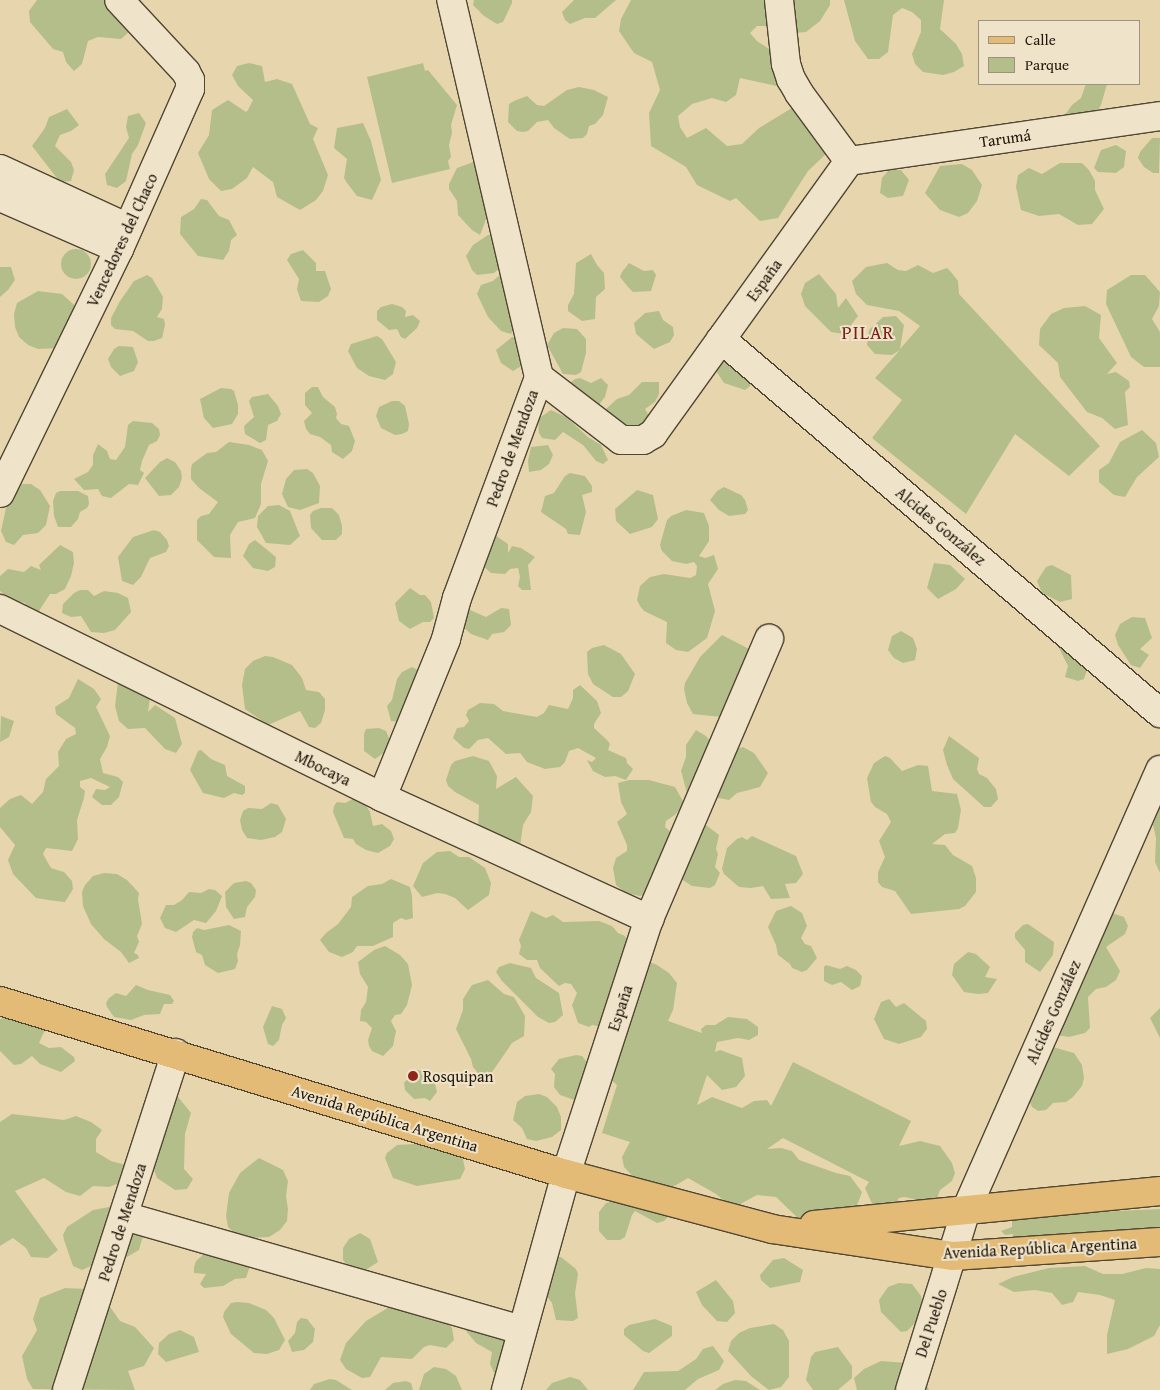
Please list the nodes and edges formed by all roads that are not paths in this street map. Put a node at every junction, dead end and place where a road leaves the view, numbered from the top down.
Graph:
1 (119, 0) edge
2 (451, 0) edge
3 (779, 0) edge
4 (1160, 116) edge
5 (849, 161) junction
6 (4, 185) edge
7 (124, 238) junction
8 (721, 339) junction
9 (539, 377) junction
10 (0, 493) edge
11 (0, 610) edge
12 (769, 639) dead end
13 (1160, 713) edge
14 (1160, 770) edge
15 (382, 797) junction
16 (649, 919) junction
17 (0, 1001) edge
18 (176, 1053) junction
19 (566, 1174) junction
20 (1160, 1191) edge
21 (966, 1210) junction
22 (124, 1216) junction
23 (772, 1229) junction
24 (1160, 1242) edge
25 (953, 1256) junction
26 (522, 1330) junction
27 (67, 1390) edge
28 (506, 1390) edge
29 (910, 1390) edge

1 - 7 street, Vencedores del Chaco
2 - 9 street, Pedro de Mendoza
3 - 5 street
4 - 5 street, Tarumá
5 - 8 street, España
6 - 7 street
7 - 10 street, Vencedores del Chaco
8 - 9 street, España
8 - 13 street, Alcides González
9 - 15 street, Pedro de Mendoza
11 - 15 street, Mbocaya
12 - 16 street, España
14 - 21 street, Alcides González
15 - 16 street, Mbocaya
16 - 19 street, España
17 - 18 main road, Avenida República Argentina
18 - 19 main road, Avenida República Argentina
18 - 22 street, Pedro de Mendoza
19 - 23 main road, Avenida República Argentina
19 - 26 street, España
20 - 21 main road, Avenida República Argentina
21 - 23 main road, Avenida República Argentina
21 - 25 street, Alcides González
22 - 26 street
22 - 27 street, Pedro de Mendoza
23 - 25 main road, Avenida República Argentina
24 - 25 main road, Avenida República Argentina
25 - 29 street, Del Pueblo
26 - 28 street, España

